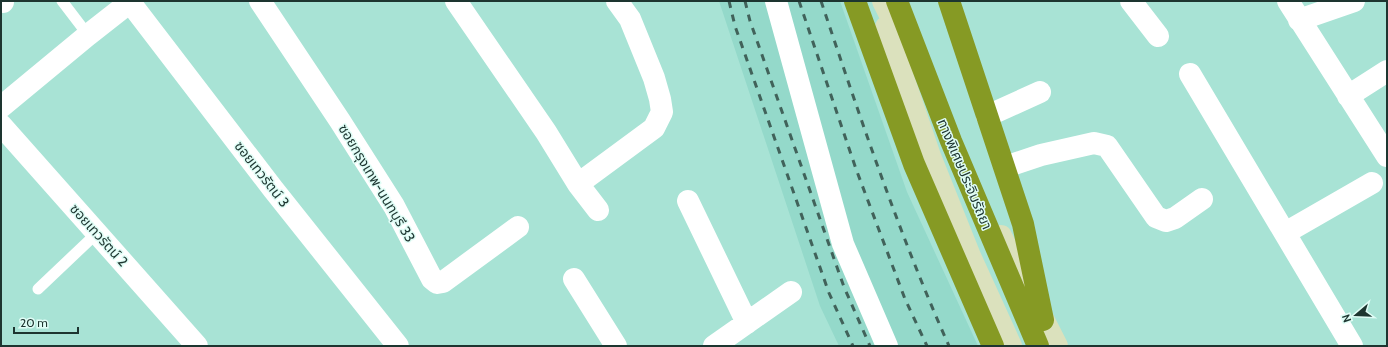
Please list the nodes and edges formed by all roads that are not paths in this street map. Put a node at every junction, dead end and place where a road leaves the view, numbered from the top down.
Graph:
1 (62, 1) edge
2 (130, 1) edge
3 (260, 1) edge
4 (456, 1) edge
5 (617, 1) edge
6 (776, 1) edge
7 (855, 1) edge
8 (877, 1) edge
9 (884, 1) edge
10 (897, 1) edge
11 (949, 1) edge
12 (1131, 1) edge
13 (1288, 1) edge
14 (1354, 1) edge
15 (1300, 20) junction
16 (88, 35) junction
17 (1158, 36) dead end
18 (1387, 71) edge
19 (1190, 74) dead end
20 (1040, 92) dead end
21 (1348, 96) junction
22 (1, 107) edge
23 (987, 116) junction
24 (1, 125) edge
25 (1387, 156) edge
26 (1005, 167) junction
27 (1372, 183) dead end
28 (578, 184) junction
29 (1202, 199) dead end
30 (688, 201) dead end
31 (598, 210) dead end
32 (518, 227) dead end
33 (1285, 232) junction
34 (97, 233) junction
35 (574, 279) dead end
36 (38, 289) dead end
37 (791, 292) dead end
38 (1043, 320) junction
39 (747, 323) junction
40 (197, 346) edge
41 (398, 346) edge
42 (616, 346) edge
43 (714, 346) edge
44 (887, 346) edge
45 (993, 346) edge
46 (1011, 346) edge
47 (1038, 346) edge
48 (1057, 346) edge
49 (1352, 346) edge

1 - 16 lane
2 - 16 street
2 - 41 street, ซอยเทวรัตน์ 3
3 - 32 street, ซอยกรุงเทพ-นนทบุรี 33
4 - 28 street
5 - 28 street
6 - 44 street
7 - 45 highway
8 - 46 main road
9 - 38 main road
10 - 47 highway, ทางพิเศษประจิมรัถยา
11 - 23 highway
12 - 17 street
13 - 15 street
14 - 15 street
15 - 21 street
16 - 22 street
18 - 21 street
19 - 33 street
20 - 23 street
21 - 25 street
23 - 26 highway
24 - 34 street, ซอยเทวรัตน์ 2
26 - 29 street
26 - 38 highway
27 - 33 street
28 - 31 street
30 - 39 street
33 - 49 street
34 - 36 lane
34 - 40 street, ซอยเทวรัตน์ 2
35 - 42 street
37 - 39 street
38 - 48 main road
39 - 43 street

